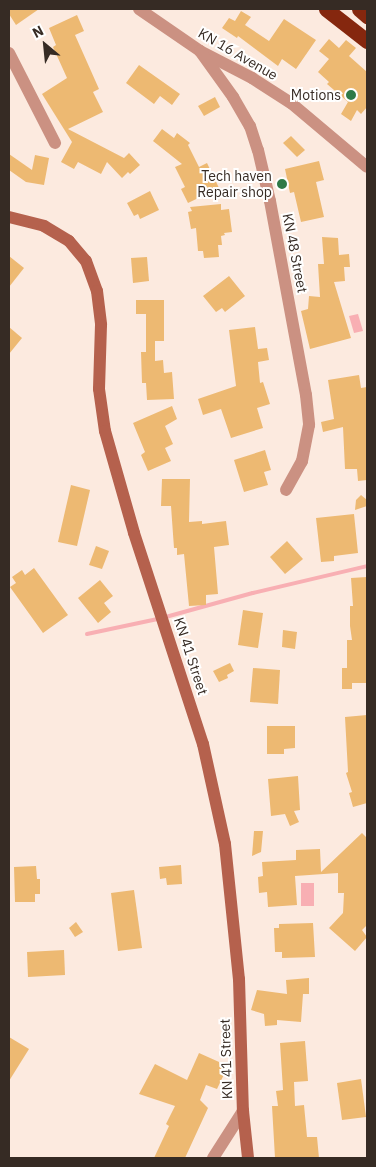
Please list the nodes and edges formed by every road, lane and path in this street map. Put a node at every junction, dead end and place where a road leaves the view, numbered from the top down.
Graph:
1 (138, 9) edge
2 (326, 9) edge
3 (359, 9) edge
4 (367, 16) edge
5 (367, 40) edge
6 (200, 51) junction
7 (9, 53) edge
8 (55, 143) dead end
9 (367, 167) edge
10 (9, 217) edge
11 (286, 490) dead end
12 (243, 1112) junction
13 (213, 1158) edge
14 (248, 1158) edge

1 - 6 street, KN 16 Avenue
2 - 5 highway
3 - 4 highway
6 - 9 street, KN 16 Avenue
6 - 11 street, KN 48 Street
7 - 8 street
10 - 12 main road, KN 41 Street
12 - 13 street
12 - 14 main road, KN 41 Street

